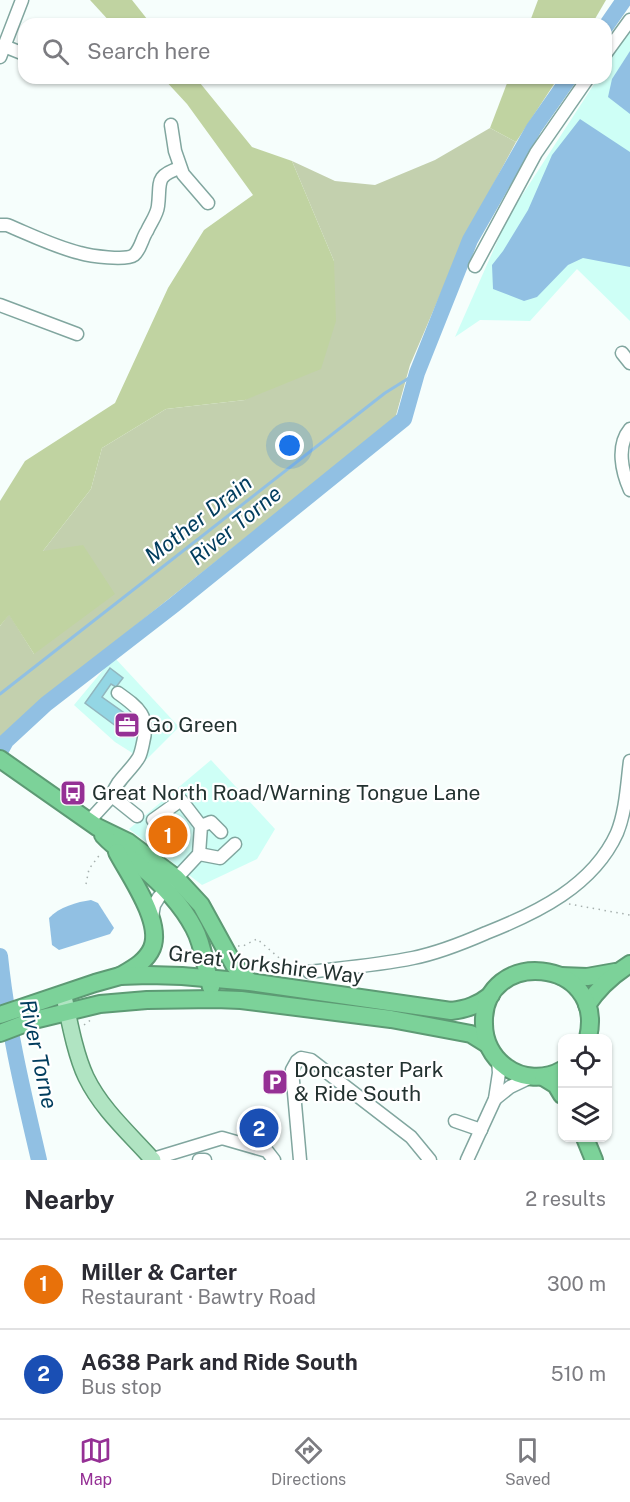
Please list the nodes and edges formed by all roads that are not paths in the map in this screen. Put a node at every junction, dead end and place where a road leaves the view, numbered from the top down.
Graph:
1 (22, 0) edge
2 (630, 20) edge
3 (612, 45) edge
4 (2, 52) edge
5 (18, 53) edge
6 (584, 84) edge
7 (171, 125) dead end
8 (180, 168) junction
9 (208, 203) dead end
10 (0, 225) edge
11 (475, 266) dead end
12 (0, 305) edge
13 (77, 334) dead end
14 (630, 429) edge
15 (630, 490) edge
16 (118, 693) dead end
17 (630, 761) edge
18 (5, 763) edge
19 (112, 796) junction
20 (137, 816) dead end
21 (153, 820) dead end
22 (93, 824) junction
23 (201, 826) junction
24 (221, 832) dead end
25 (235, 844) dead end
26 (112, 845) junction
27 (199, 854) junction
28 (171, 884) junction
29 (152, 917) junction
30 (227, 947) junction
31 (623, 968) edge
32 (309, 972) road end
33 (120, 976) junction
34 (561, 976) junction
35 (214, 980) junction
36 (250, 982) junction
37 (63, 993) junction
38 (491, 995) junction
39 (215, 999) junction
40 (587, 1005) junction
41 (67, 1012) junction
42 (0, 1015) edge
43 (0, 1033) edge
44 (589, 1034) edge
45 (487, 1044) junction
46 (498, 1060) junction
47 (558, 1071) edge
48 (537, 1077) junction
49 (558, 1088) edge
50 (495, 1099) junction
51 (455, 1121) dead end
52 (481, 1130) junction
53 (587, 1142) edge
54 (153, 1160) edge
55 (199, 1160) edge
56 (205, 1160) edge
57 (274, 1160) edge
58 (300, 1160) edge
59 (430, 1160) edge
60 (467, 1160) edge
61 (594, 1160) edge

1 - 4 street
2 - 3 street
4 - 5 street
6 - 11 street
7 - 8 street
8 - 9 street
8 - 10 street
12 - 13 street
14 - 15 street
16 - 19 street
17 - 32 street
18 - 22 highway
19 - 20 street
19 - 22 street
21 - 23 street
22 - 26 highway
22 - 28 highway
23 - 24 street
23 - 27 street
25 - 27 street
26 - 28 highway
26 - 29 highway
27 - 28 street
28 - 29 street
28 - 30 highway
28 - 35 highway
29 - 33 highway
30 - 35 highway
30 - 36 highway
31 - 34 highway
31 - 40 highway
33 - 35 highway, Great Yorkshire Way
33 - 37 highway, Great Yorkshire Way
34 - 38 highway, Great Yorkshire Way
34 - 40 highway
35 - 36 highway, Great Yorkshire Way
35 - 39 highway
36 - 38 highway, Great Yorkshire Way
37 - 41 main road
37 - 42 highway, Great Yorkshire Way
38 - 45 highway
39 - 41 highway, Great Yorkshire Way
39 - 45 highway, Great Yorkshire Way
40 - 44 highway
41 - 43 highway, Great Yorkshire Way
41 - 54 main road
45 - 46 highway
46 - 48 highway
46 - 50 street
47 - 48 highway
48 - 49 highway
48 - 50 street
50 - 52 street
51 - 52 street
52 - 60 street
53 - 61 highway
54 - 57 street
55 - 56 street
58 - 59 street

